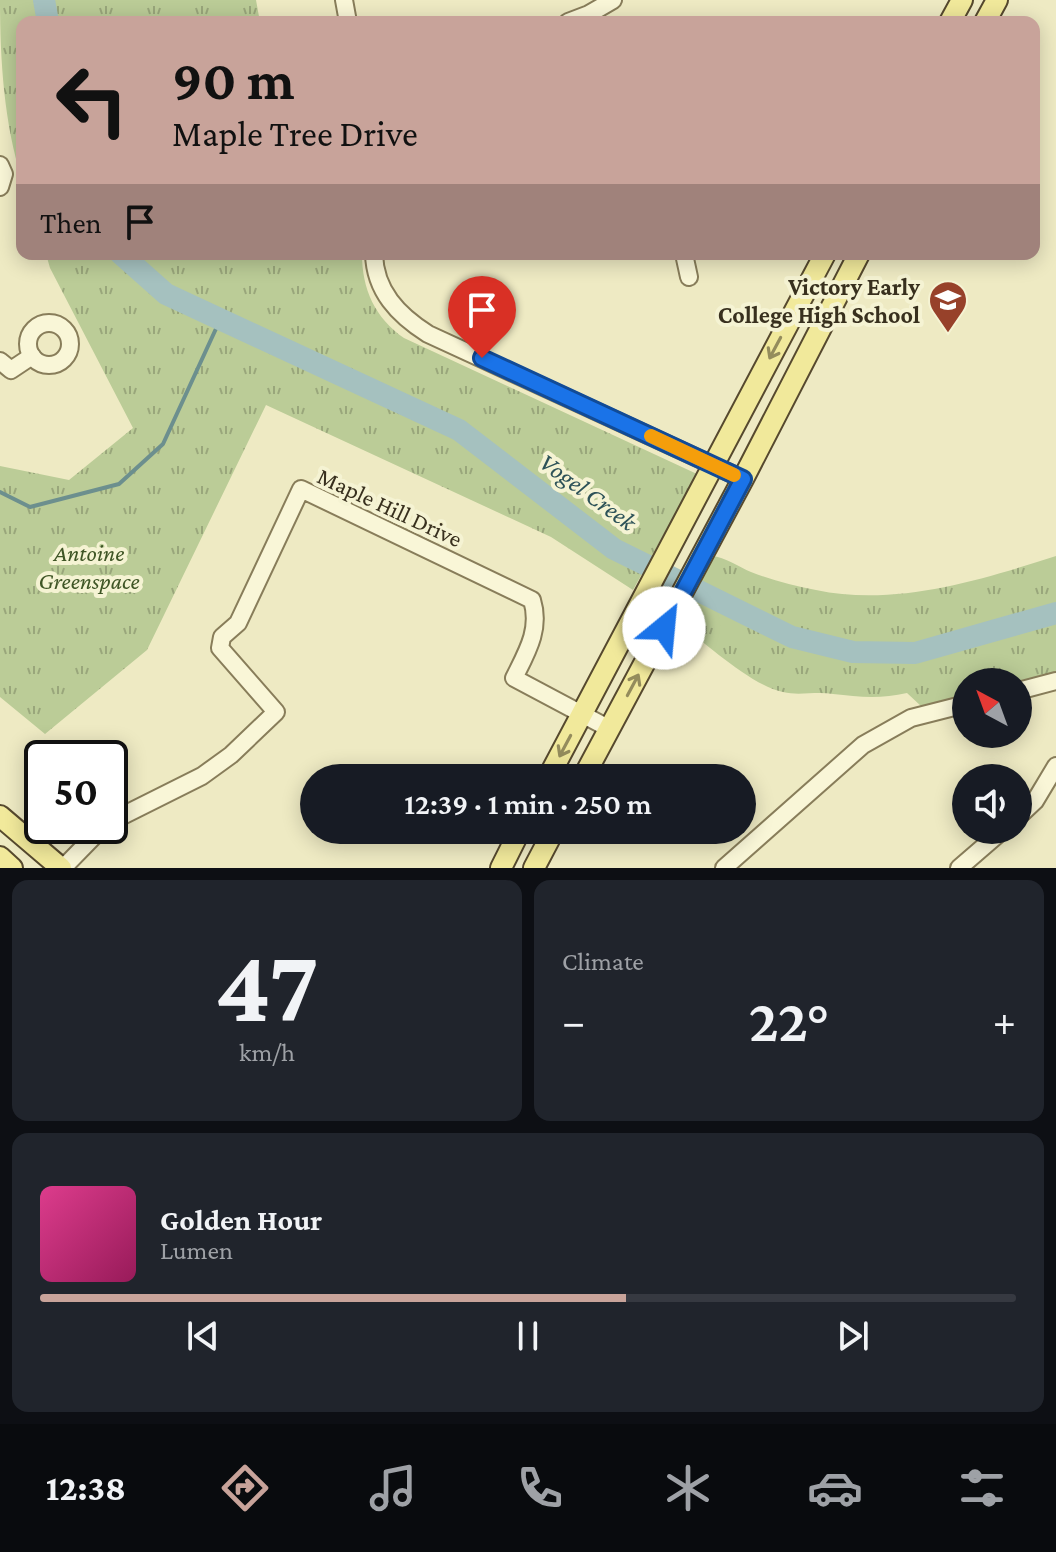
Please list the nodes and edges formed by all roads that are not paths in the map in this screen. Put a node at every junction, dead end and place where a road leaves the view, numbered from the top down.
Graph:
1 (613, 0) edge
2 (584, 16) edge
3 (0, 165) edge
4 (0, 187) edge
5 (375, 260) edge
6 (685, 260) edge
7 (822, 260) edge
8 (856, 260) edge
9 (689, 277) dead end
10 (32, 356) dead end
11 (0, 361) edge
12 (713, 465) junction
13 (743, 479) junction
14 (1056, 681) edge
15 (1032, 687) edge
16 (952, 708) edge
17 (582, 714) junction
18 (610, 729) junction
19 (555, 764) edge
20 (591, 764) edge
21 (1056, 766) edge
22 (1032, 804) edge
23 (128, 813) edge
24 (0, 816) edge
25 (86, 844) edge
26 (513, 844) edge
27 (547, 844) edge
28 (987, 844) edge
29 (0, 857) edge
30 (12, 868) edge
31 (62, 868) edge
32 (501, 868) edge
33 (534, 868) edge
34 (724, 868) edge
35 (959, 868) edge

1 - 2 street
3 - 4 street
5 - 12 street
6 - 9 street
7 -> 12 main road
8 - 13 main road
10 - 11 street
12 - 13 street
12 - 17 main road
18 -> 13 main road
14 - 15 street
16 - 34 street
17 - 18 street, Maple Hill Drive
17 -> 19 main road
17 - 23 street, Maple Hill Drive
18 - 20 main road
21 - 22 street
24 - 31 main road
25 - 31 street
26 - 32 main road
27 - 33 main road
28 - 35 street
29 - 30 main road

